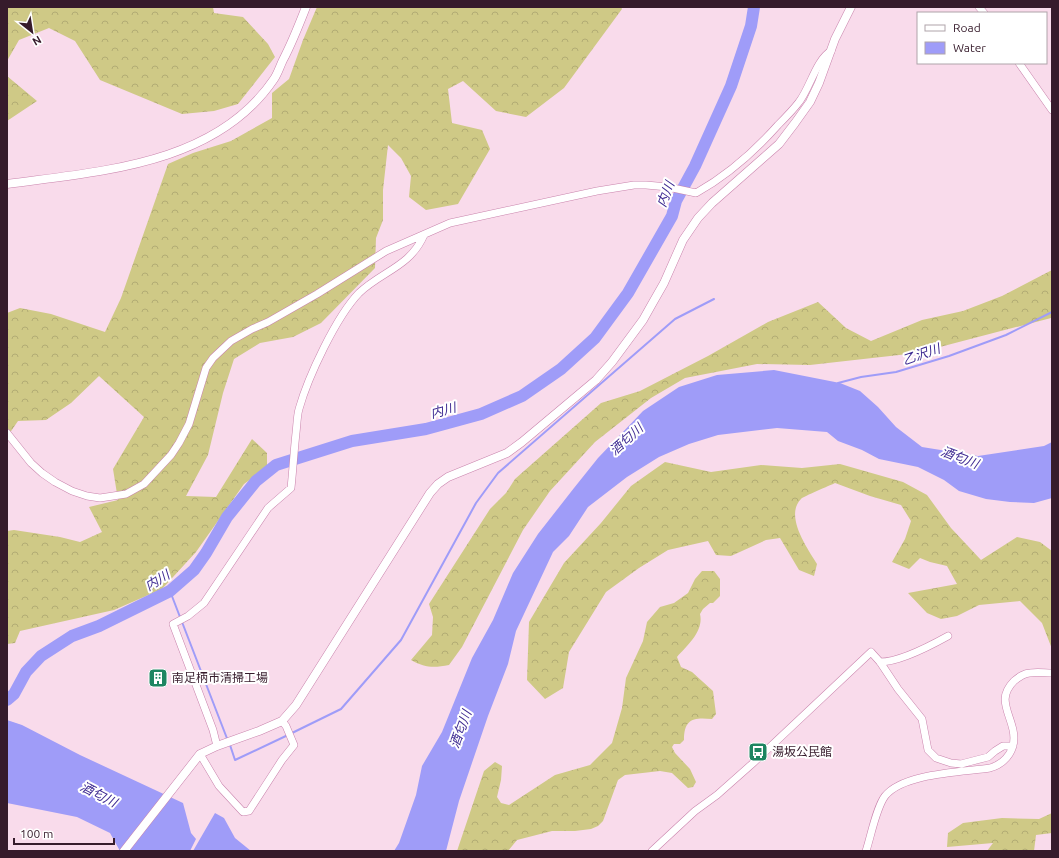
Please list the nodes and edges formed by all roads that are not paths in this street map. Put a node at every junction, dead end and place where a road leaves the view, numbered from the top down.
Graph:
1 (306, 7) edge
2 (851, 7) edge
3 (831, 51) junction
4 (1020, 64) edge
5 (1052, 110) edge
6 (7, 184) edge
7 (424, 235) junction
8 (7, 433) edge
9 (948, 636) dead end
10 (880, 662) junction
11 (1052, 673) edge
12 (284, 724) junction
13 (217, 746) junction
14 (1013, 746) junction
15 (201, 756) junction
16 (124, 851) edge
17 (652, 851) edge
18 (866, 851) edge

1 - 6 street
2 - 3 street
3 - 7 street
3 - 12 street
4 - 5 street
7 - 8 street
7 - 13 street
9 - 10 street
10 - 14 street
10 - 17 street
11 - 14 street
12 - 13 street
12 - 15 street
13 - 15 street
14 - 18 street
15 - 16 street

